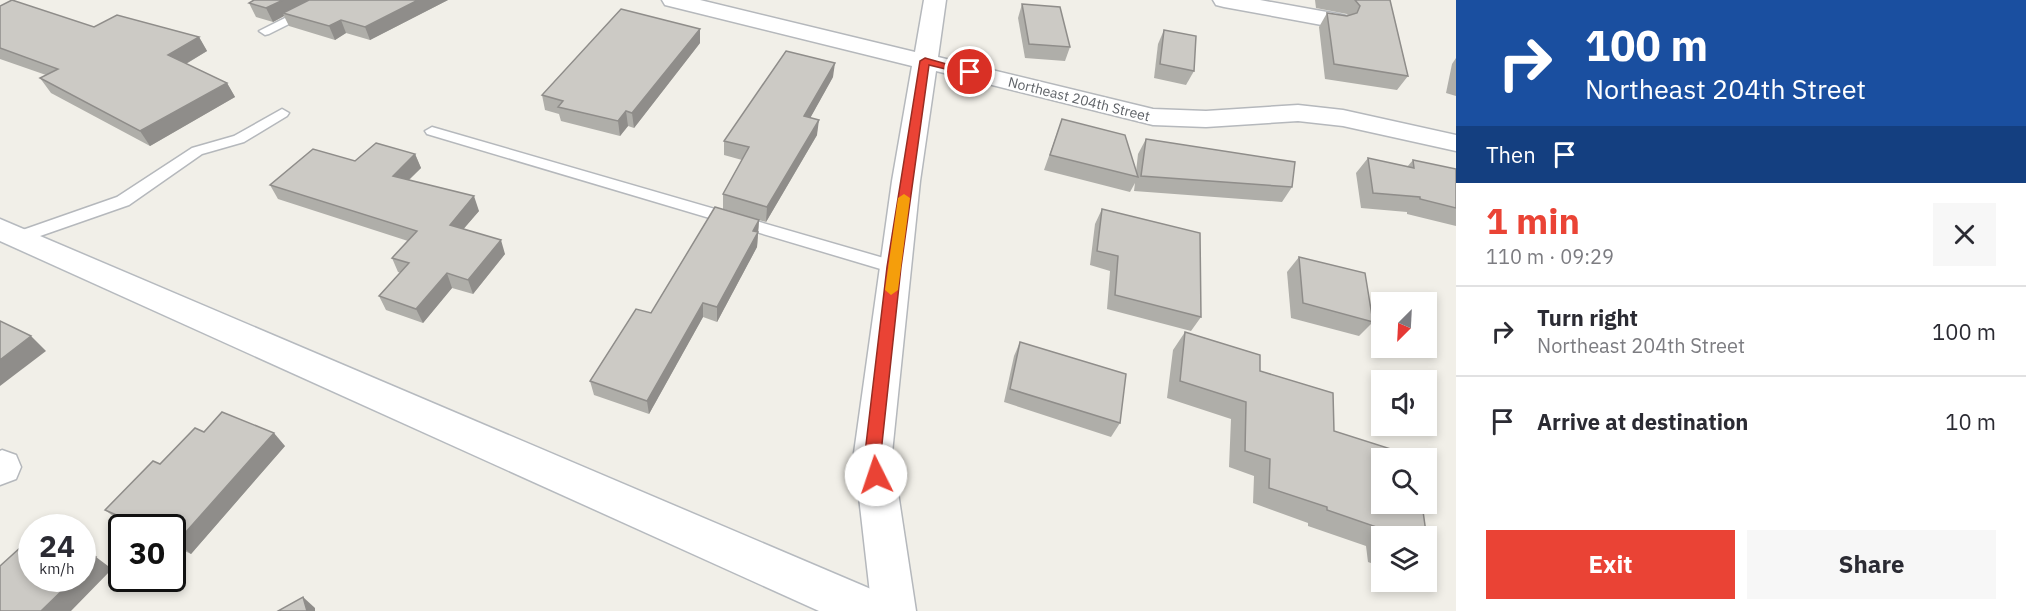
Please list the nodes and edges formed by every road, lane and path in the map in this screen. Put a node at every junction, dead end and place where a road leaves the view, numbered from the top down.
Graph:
1 (331, 0) edge
2 (673, 0) edge
3 (935, 0) edge
4 (1224, 0) edge
5 (1338, 21) edge
6 (265, 31) dead end
7 (925, 61) junction
8 (282, 113) dead end
9 (432, 131) dead end
10 (1456, 143) edge
11 (10, 233) edge
12 (894, 267) junction
13 (869, 611) edge
14 (894, 611) edge

1 - 6 lane
2 - 7 street, Northeast 204th Street
3 - 7 street
4 - 5 street
7 - 10 street, Northeast 204th Street
7 - 12 street
8 - 11 lane
9 - 12 lane
11 - 13 street
12 - 14 street

